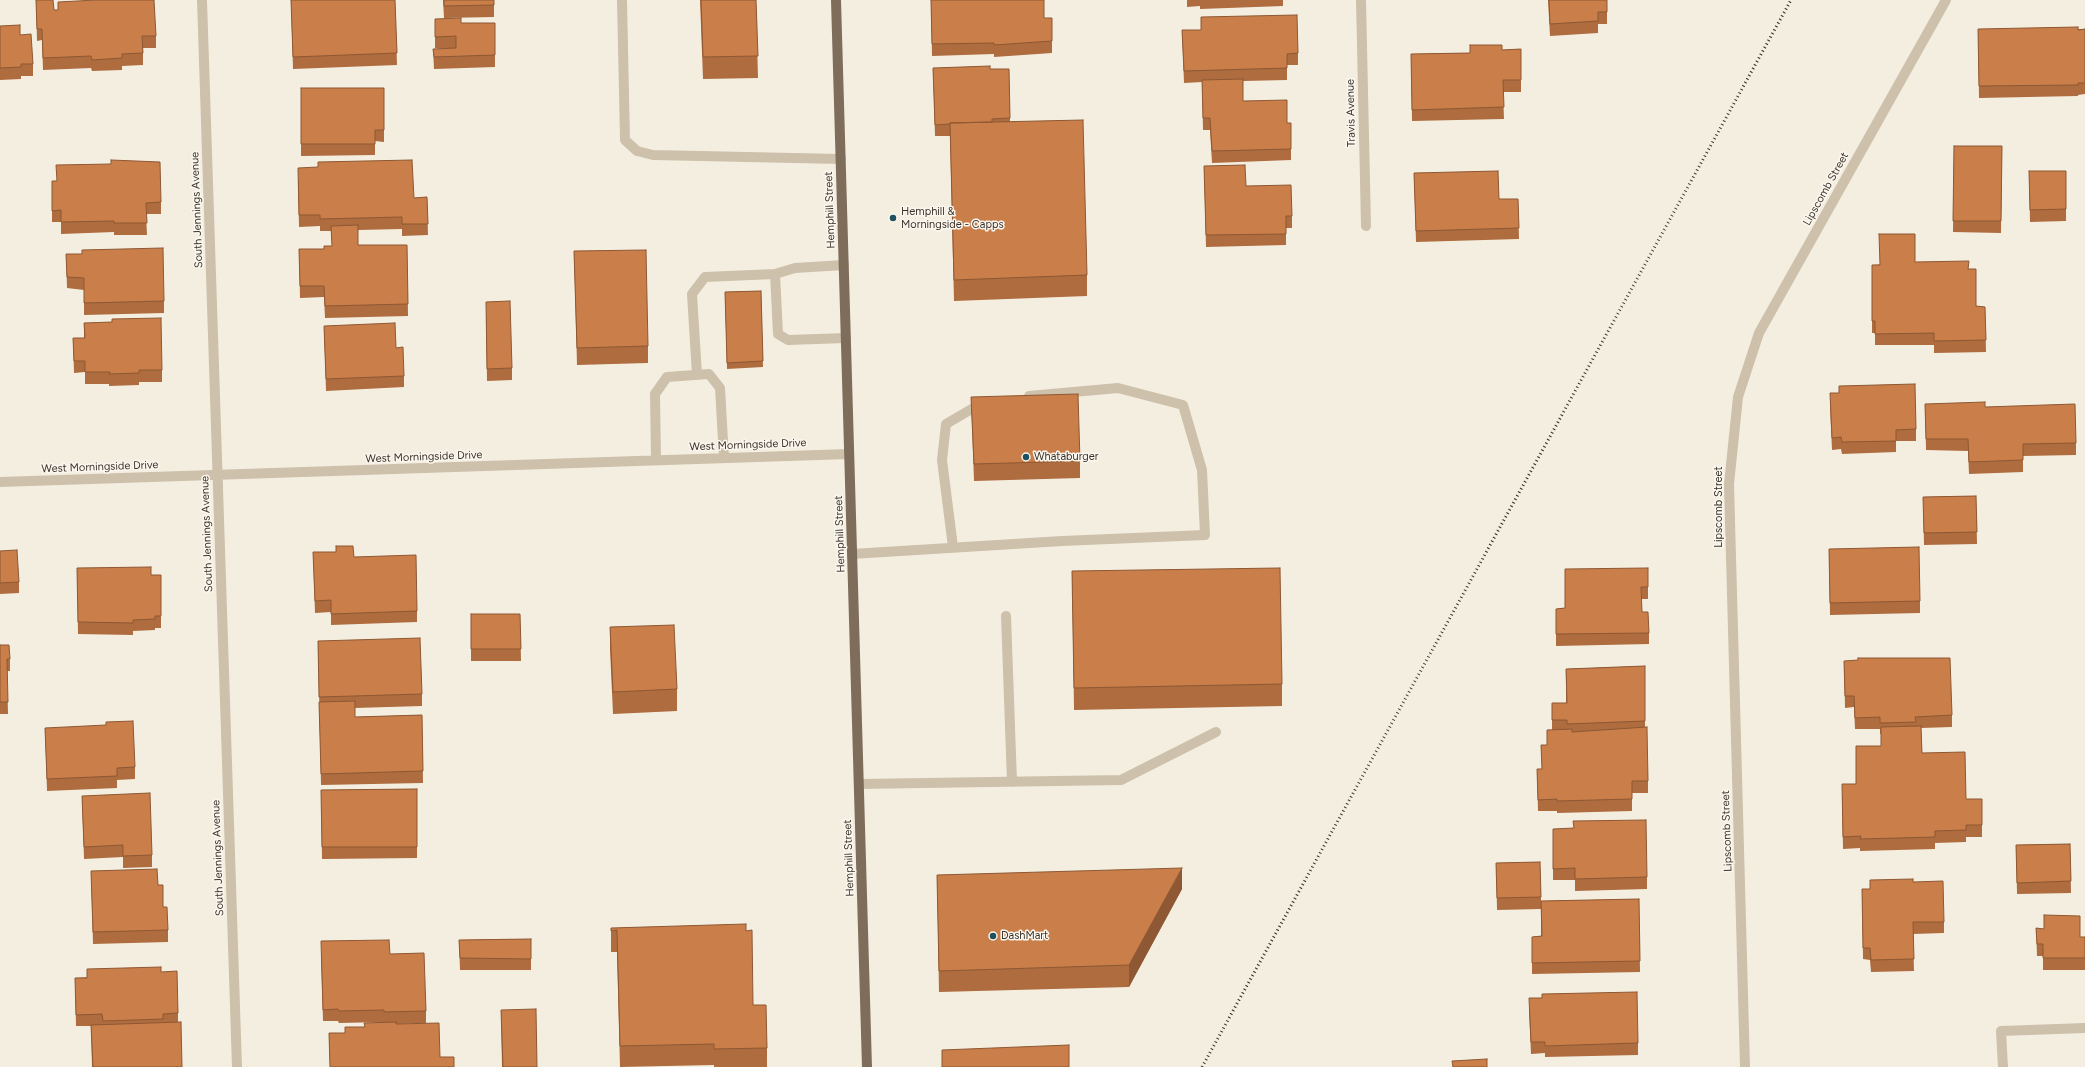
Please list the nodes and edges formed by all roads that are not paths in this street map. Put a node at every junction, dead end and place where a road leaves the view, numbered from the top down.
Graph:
1 (202, 0) edge
2 (622, 0) edge
3 (836, 0) edge
4 (1361, 0) edge
5 (1946, 0) edge
6 (841, 159) junction
7 (1366, 226) dead end
8 (844, 265) junction
9 (775, 274) junction
10 (846, 338) junction
11 (697, 376) junction
12 (1018, 397) edge
13 (994, 399) edge
14 (849, 454) junction
15 (724, 458) junction
16 (656, 460) junction
17 (218, 476) junction
18 (0, 482) edge
19 (953, 548) junction
20 (852, 554) junction
21 (1006, 616) dead end
22 (1216, 732) dead end
23 (1012, 782) junction
24 (859, 784) junction
25 (2085, 1028) edge
26 (237, 1067) edge
27 (867, 1067) edge
28 (1745, 1067) edge
29 (2003, 1067) edge

1 - 17 street, South Jennings Avenue
2 - 6 street
3 - 6 main road, Hemphill Street
4 - 7 street, Travis Avenue
5 - 28 street, Lipscomb Street
6 - 8 main road, Hemphill Street
8 - 9 street
8 - 10 main road, Hemphill Street
9 - 10 street
9 - 11 street
10 - 14 main road, Hemphill Street
11 - 15 street
11 - 16 street
12 - 19 street
13 - 19 street
14 - 15 street, West Morningside Drive
14 - 20 main road, Hemphill Street
15 - 16 street, West Morningside Drive
16 - 17 street, West Morningside Drive
17 - 18 street, West Morningside Drive
17 - 26 street, South Jennings Avenue
19 - 20 street
20 - 24 main road, Hemphill Street
21 - 23 street
22 - 23 street
23 - 24 street
24 - 27 main road, Hemphill Street
25 - 29 street

